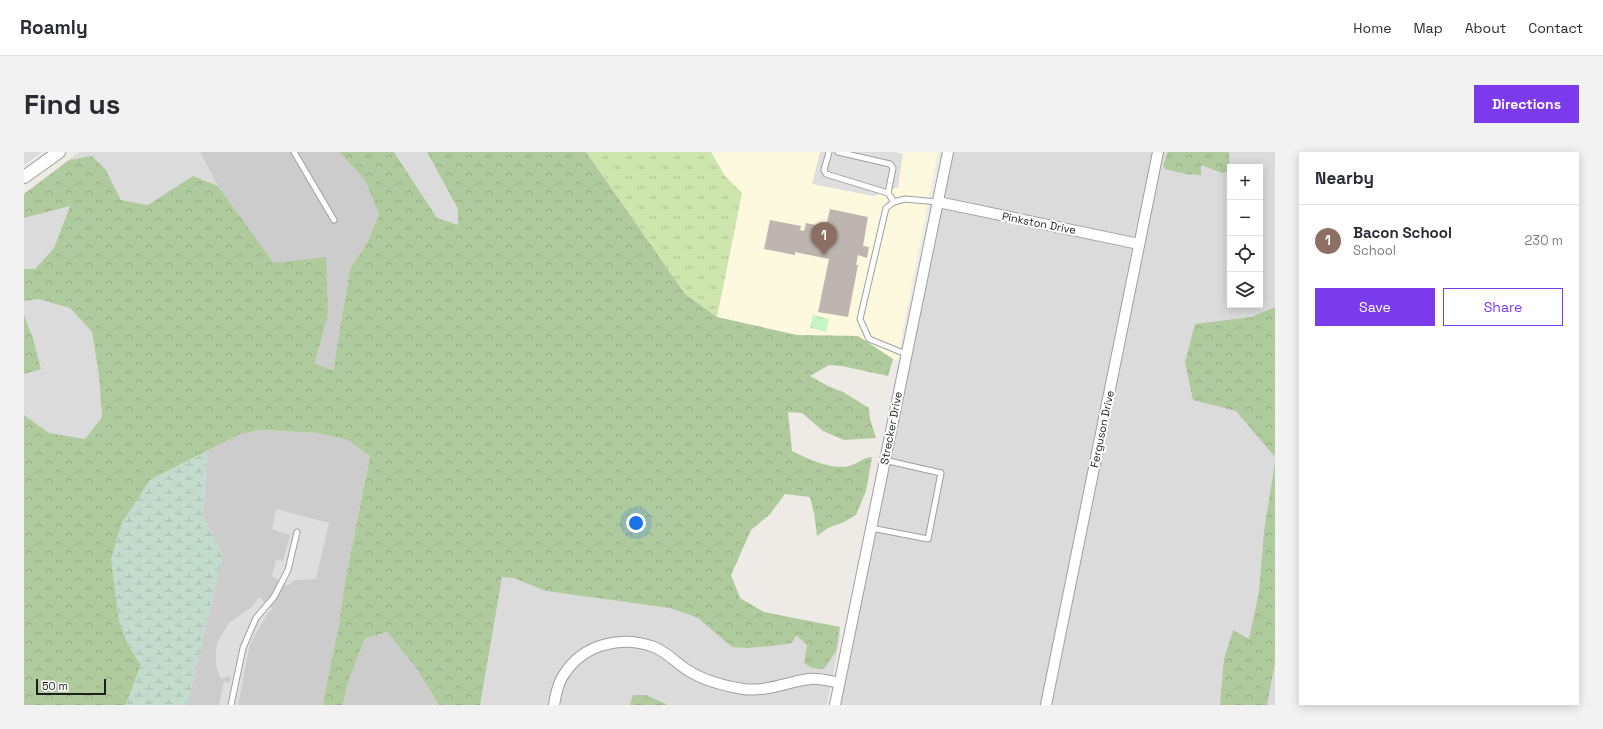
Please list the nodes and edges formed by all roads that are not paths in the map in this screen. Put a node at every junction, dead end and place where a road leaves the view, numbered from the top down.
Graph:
1 (59, 152) edge
2 (294, 152) edge
3 (829, 152) edge
4 (838, 152) edge
5 (948, 152) edge
6 (1158, 152) edge
7 (24, 177) edge
8 (888, 193) junction
9 (894, 202) junction
10 (938, 202) junction
11 (334, 220) dead end
12 (1140, 244) junction
13 (906, 354) junction
14 (884, 460) junction
15 (871, 528) junction
16 (297, 532) dead end
17 (840, 683) junction
18 (231, 705) edge
19 (554, 705) edge
20 (835, 705) edge
21 (1046, 705) edge

1 - 7 street
2 - 11 lane
3 - 8 lane
4 - 8 lane
5 - 10 street, Strecker Drive
6 - 12 street, Ferguson Drive
8 - 9 lane
9 - 10 lane
9 - 13 lane
10 - 12 street, Pinkston Drive
10 - 13 street, Strecker Drive
12 - 21 street, Ferguson Drive
13 - 14 street, Strecker Drive
14 - 15 street, Strecker Drive
14 - 15 lane
15 - 17 street, Strecker Drive
16 - 18 lane
17 - 19 street
17 - 20 street, Strecker Drive

